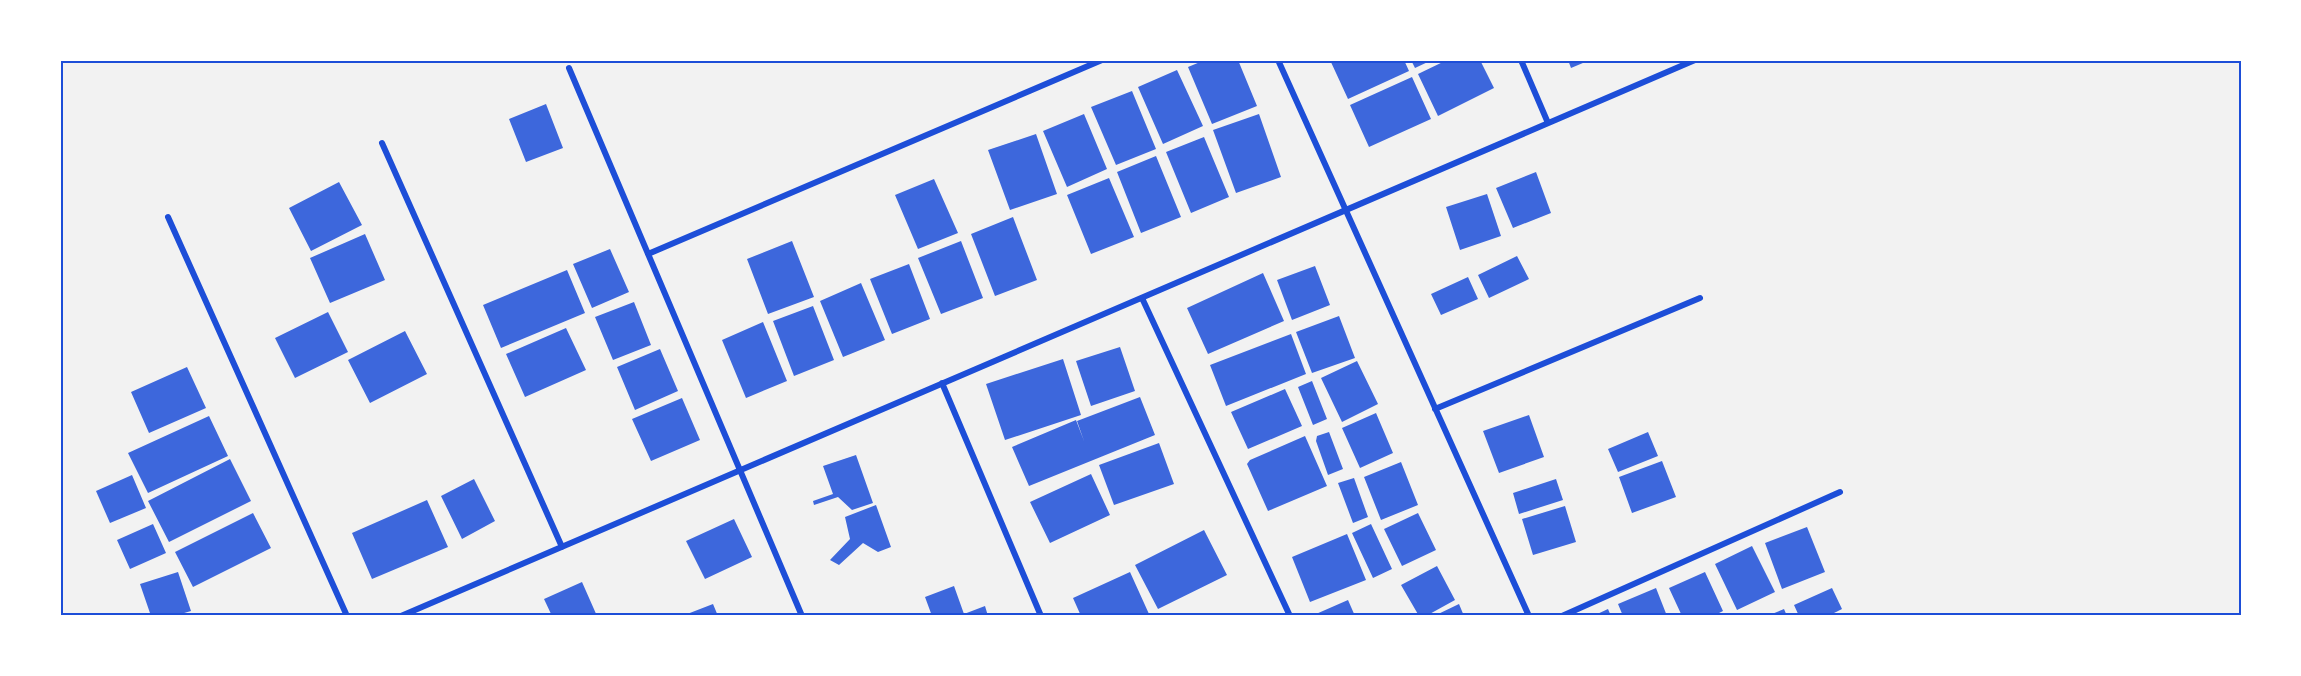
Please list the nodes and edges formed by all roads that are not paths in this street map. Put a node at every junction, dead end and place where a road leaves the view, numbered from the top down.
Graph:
1 (1102, 60) edge
2 (1278, 60) edge
3 (1521, 60) edge
4 (1695, 60) edge
5 (569, 68) dead end
6 (1548, 123) junction
7 (382, 143) dead end
8 (1346, 210) junction
9 (168, 217) dead end
10 (648, 254) junction
11 (1142, 298) junction
12 (1700, 298) dead end
13 (942, 383) junction
14 (1435, 409) junction
15 (740, 470) junction
16 (1840, 492) dead end
17 (562, 547) junction
18 (347, 616) edge
19 (401, 616) edge
20 (802, 616) edge
21 (1041, 616) edge
22 (1290, 616) edge
23 (1529, 616) edge
24 (1562, 616) edge

1 - 10 street
2 - 8 street
3 - 6 street
4 - 6 street
5 - 10 street
6 - 8 street
7 - 17 street
8 - 11 street
8 - 14 street
9 - 18 street
10 - 15 street
11 - 13 street
11 - 22 street
12 - 14 street
13 - 15 street
13 - 21 street
14 - 23 street
15 - 17 street
15 - 20 street
16 - 24 street
17 - 19 street

